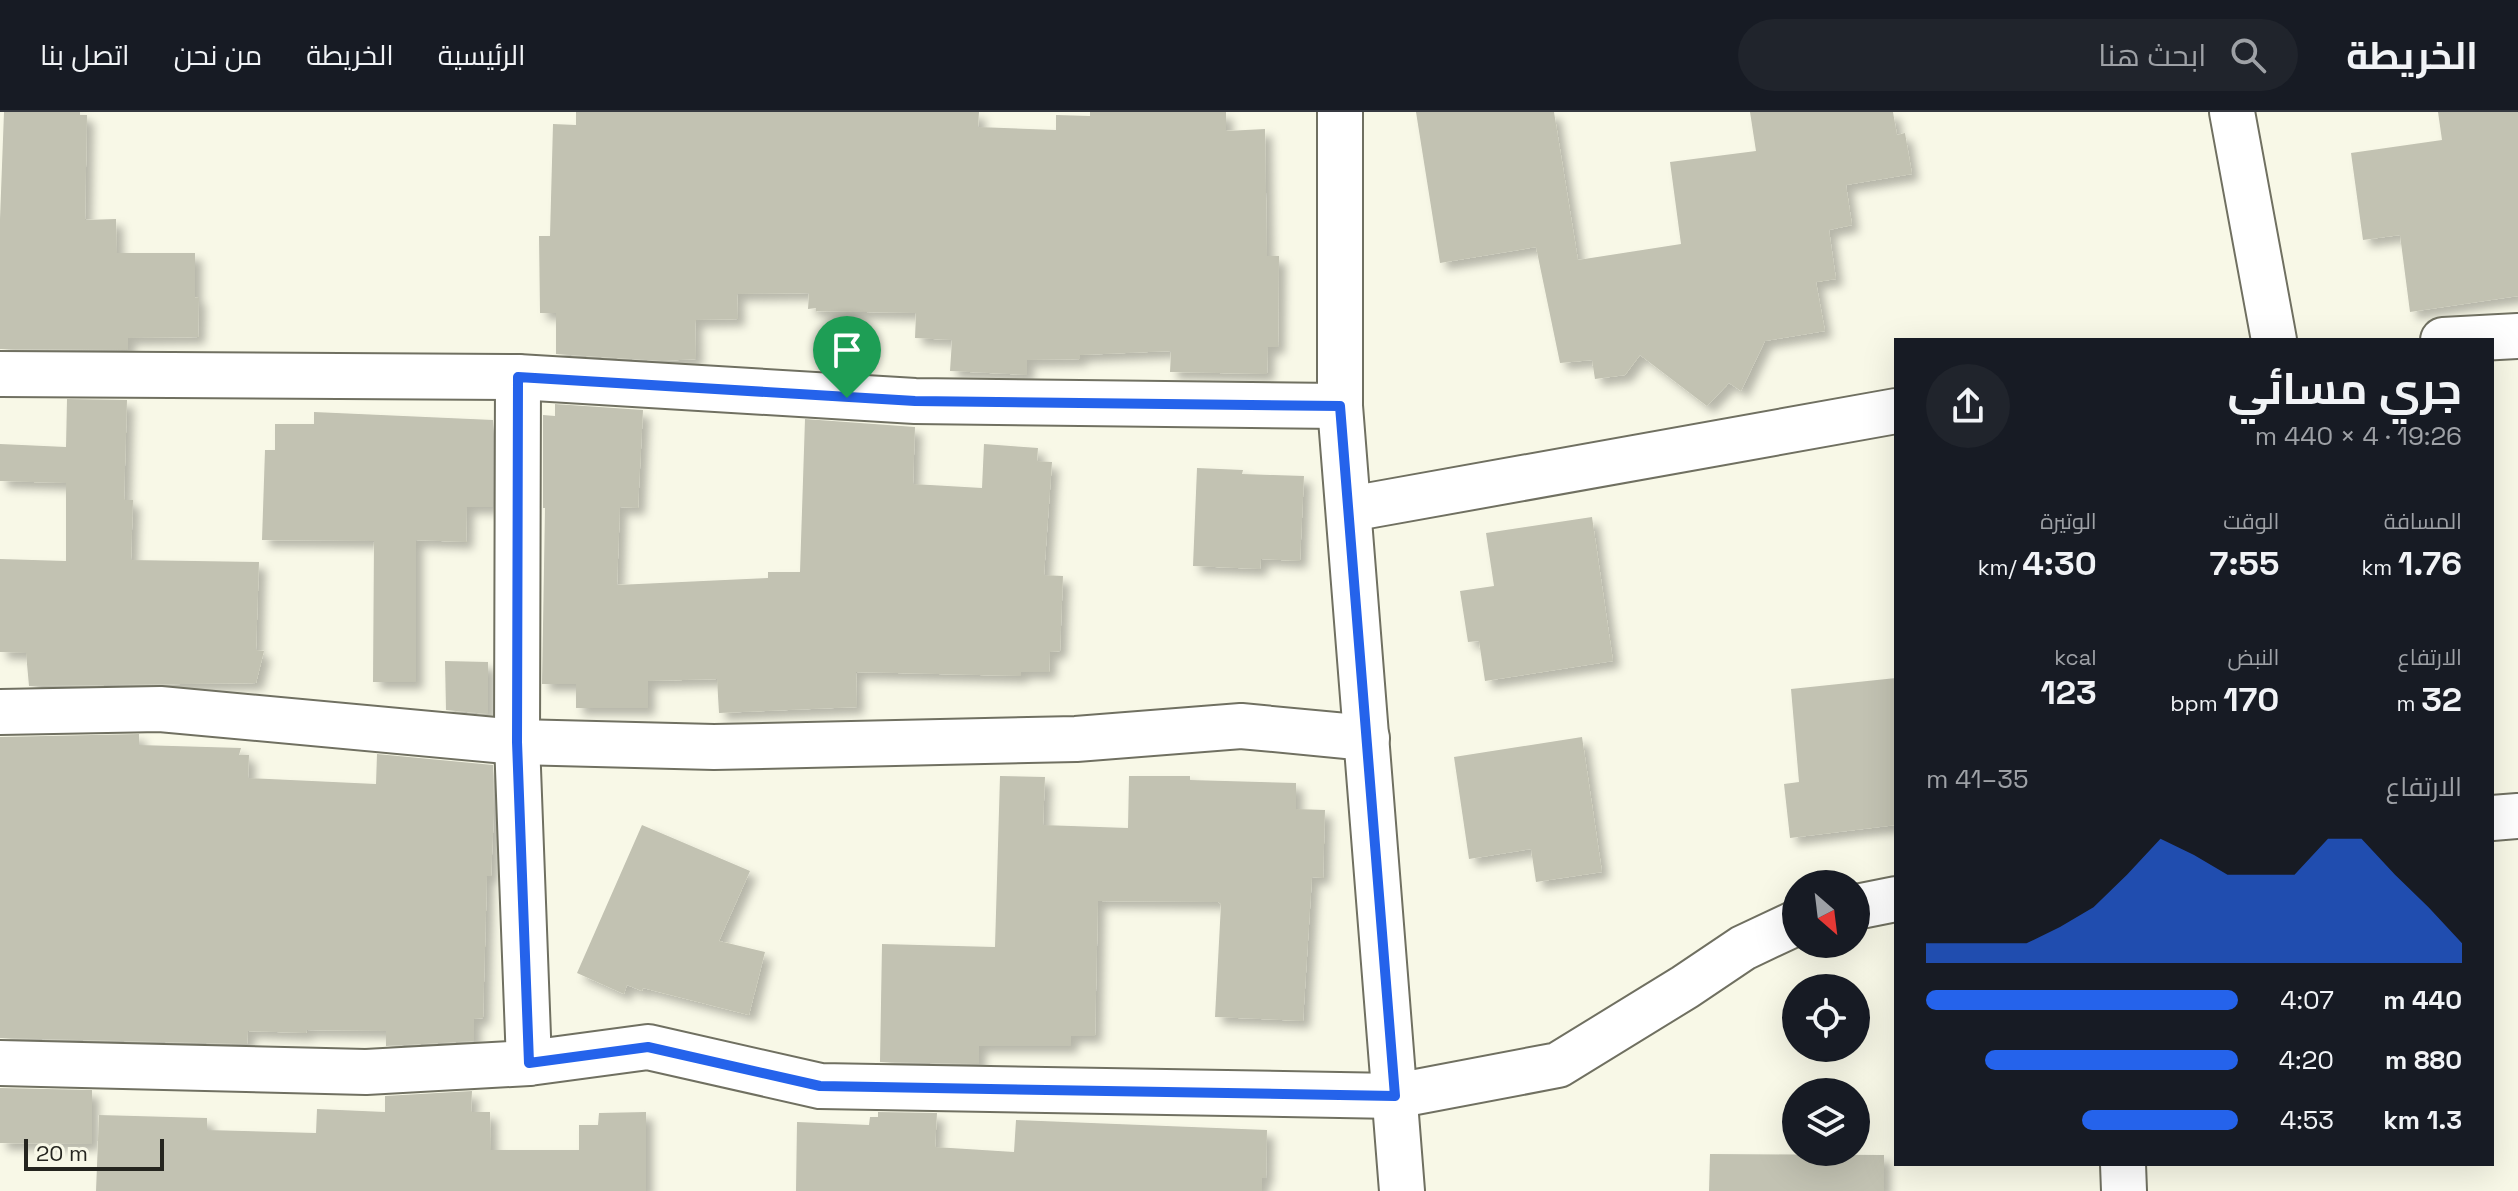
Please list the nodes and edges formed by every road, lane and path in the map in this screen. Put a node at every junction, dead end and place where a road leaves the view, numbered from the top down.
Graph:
1 (1340, 112) edge
2 (2232, 112) edge
3 (2518, 336) edge
4 (2274, 338) edge
5 (2480, 338) edge
6 (0, 374) edge
7 (518, 377) junction
8 (1340, 406) junction
9 (1894, 411) edge
10 (1350, 509) junction
11 (0, 712) edge
12 (1367, 738) junction
13 (517, 742) junction
14 (2518, 816) edge
15 (2494, 818) edge
16 (1894, 899) edge
17 (1870, 904) edge
18 (1782, 930) edge
19 (0, 1063) edge
20 (529, 1063) junction
21 (1395, 1096) junction
22 (2123, 1166) edge
23 (1402, 1191) edge
24 (2124, 1191) edge

1 - 8 street
2 - 4 street
3 - 5 street
6 - 7 street
7 - 8 street
7 - 13 street
8 - 10 street
9 - 10 street
10 - 12 street
11 - 13 street
12 - 13 street
12 - 21 street
13 - 20 street
14 - 15 street
16 - 17 street
18 - 21 street
19 - 20 street
20 - 21 street
21 - 23 street
22 - 24 street

